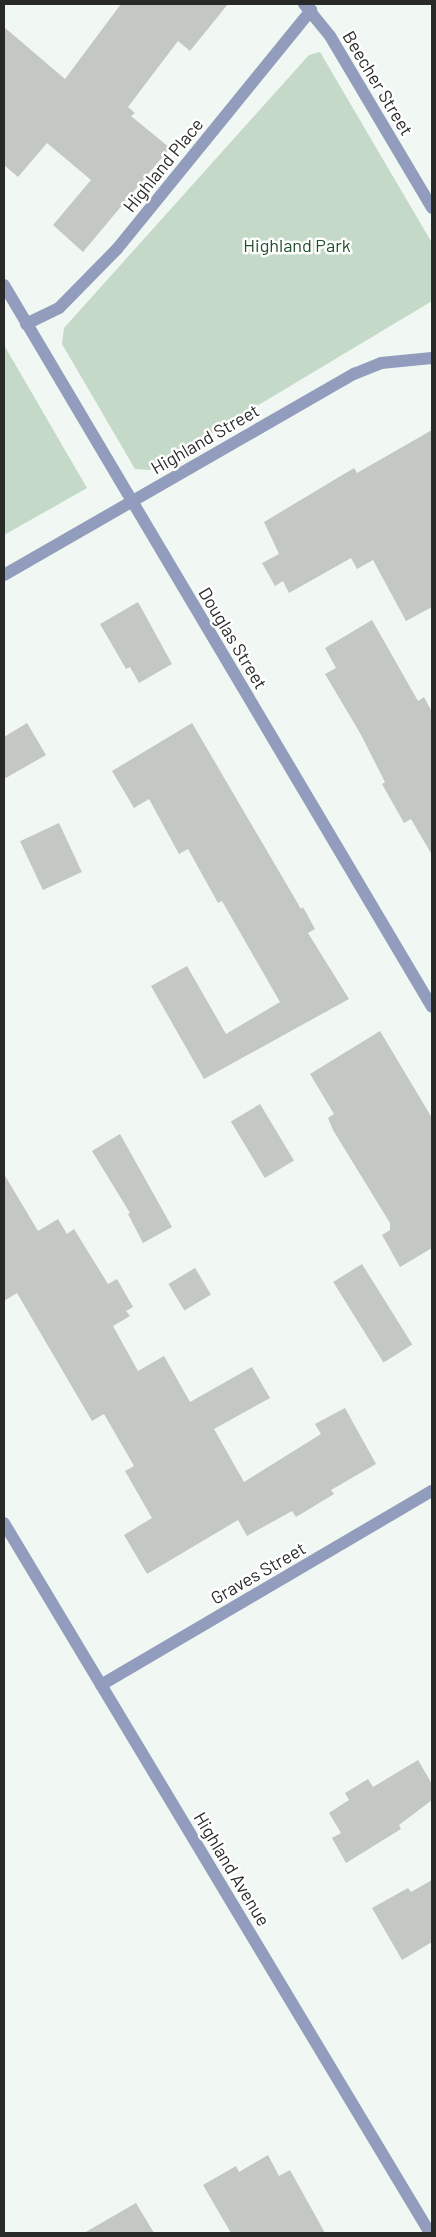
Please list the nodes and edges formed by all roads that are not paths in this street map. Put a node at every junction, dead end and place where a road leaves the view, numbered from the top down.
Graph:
1 (307, 7) edge
2 (432, 208) edge
3 (4, 285) edge
4 (26, 324) junction
5 (432, 358) edge
6 (131, 502) junction
7 (4, 575) edge
8 (432, 1007) edge
9 (432, 1491) edge
10 (4, 1523) edge
11 (101, 1685) junction
12 (430, 2233) edge

1 - 2 street, Beecher Street
1 - 4 street, Highland Place
3 - 4 street, Douglas Street
4 - 6 street, Douglas Street
5 - 6 street, Highland Street
6 - 7 street, Highland Street
6 - 8 street, Douglas Street
9 - 11 street, Graves Street
10 - 11 street, Highland Avenue
11 - 12 street, Highland Avenue

